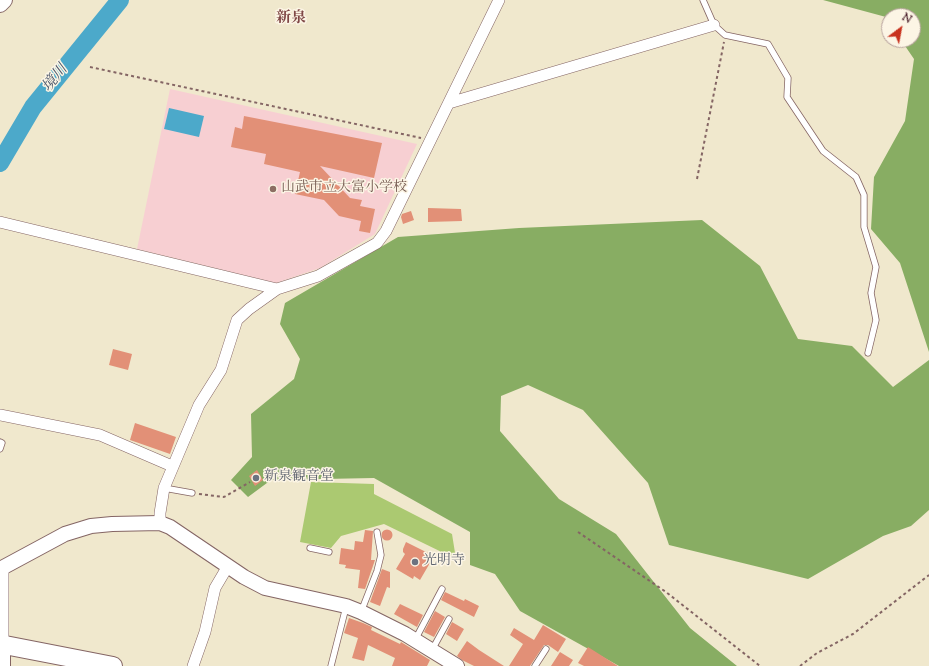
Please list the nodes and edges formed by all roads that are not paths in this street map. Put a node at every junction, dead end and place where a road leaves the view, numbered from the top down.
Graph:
1 (4, 0) edge
2 (499, 0) edge
3 (703, 0) edge
4 (0, 4) edge
5 (714, 25) junction
6 (449, 103) junction
7 (1, 222) edge
8 (277, 289) junction
9 (868, 354) dead end
10 (0, 415) edge
11 (0, 442) edge
12 (0, 449) edge
13 (172, 466) junction
14 (164, 488) junction
15 (192, 493) road end
16 (160, 523) junction
17 (377, 532) dead end
18 (310, 548) dead end
19 (329, 552) dead end
20 (228, 566) junction
21 (2, 568) edge
22 (442, 589) dead end
23 (346, 606) junction
24 (361, 612) junction
25 (449, 619) dead end
26 (415, 640) junction
27 (1, 644) edge
28 (432, 650) junction
29 (546, 650) dead end
30 (3, 666) edge
31 (113, 666) edge
32 (193, 666) edge
33 (331, 666) edge
34 (457, 666) edge
35 (535, 666) edge

1 - 4 main road
2 - 6 street
3 - 5 lane
5 - 6 street
5 - 9 lane
6 - 8 street
7 - 8 street
8 - 13 street
10 - 13 street
11 - 12 lane
13 - 14 street
14 - 15 lane
14 - 16 street
16 - 20 street
16 - 21 street
17 - 24 lane
18 - 19 lane
20 - 23 street
20 - 32 street
21 - 27 street
22 - 26 lane
23 - 24 street
23 - 33 lane
24 - 26 street
25 - 28 lane
26 - 28 street
27 - 30 street
27 - 31 highway
28 - 34 street
29 - 35 lane

